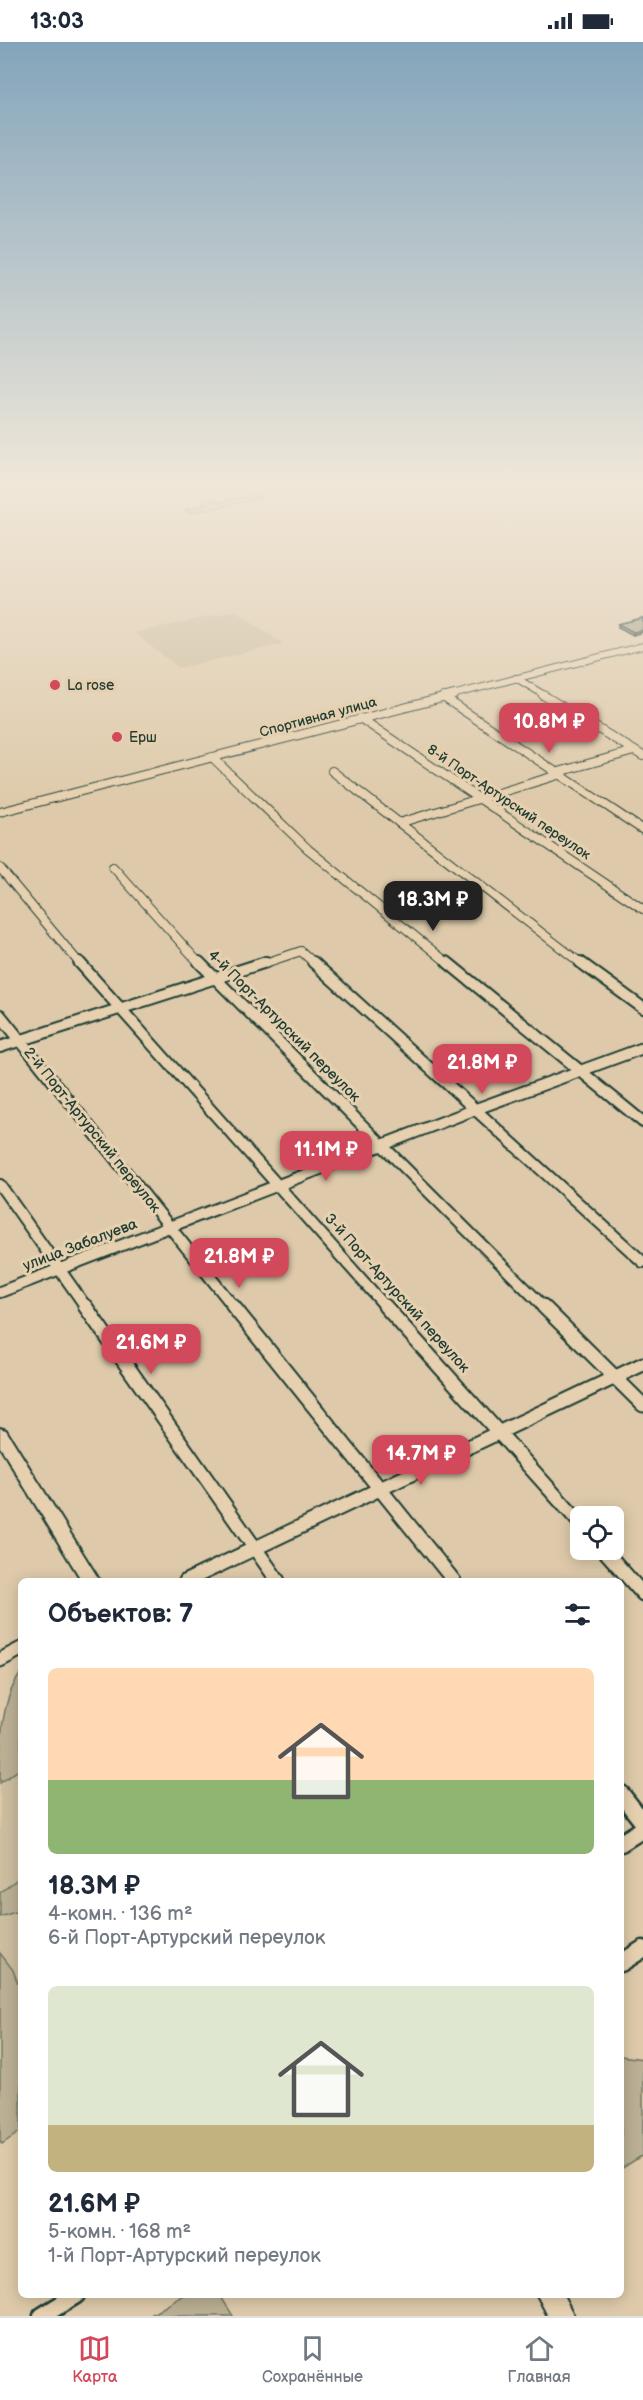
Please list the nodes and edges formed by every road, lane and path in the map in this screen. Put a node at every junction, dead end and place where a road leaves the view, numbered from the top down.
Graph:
1 (643, 646) edge
2 (516, 678) junction
3 (443, 697) junction
4 (360, 718) junction
5 (634, 751) junction
6 (643, 756) edge
7 (212, 757) junction
8 (332, 771) dead end
9 (556, 774) junction
10 (480, 799) junction
11 (0, 812) edge
12 (399, 823) junction
13 (643, 830) edge
14 (113, 867) dead end
15 (0, 868) edge
16 (643, 909) edge
17 (214, 979) junction
18 (643, 1008) edge
19 (118, 1009) junction
20 (0, 1015) edge
21 (20, 1041) junction
22 (0, 1047) edge
23 (643, 1048) edge
24 (583, 1071) junction
25 (476, 1109) junction
26 (643, 1122) edge
27 (381, 1146) junction
28 (0, 1185) edge
29 (278, 1185) junction
30 (170, 1227) junction
31 (643, 1262) edge
32 (59, 1270) junction
33 (0, 1292) edge
34 (643, 1364) edge
35 (616, 1377) junction
36 (643, 1405) edge
37 (499, 1431) junction
38 (0, 1434) edge
39 (381, 1488) junction
40 (570, 1512) edge
41 (255, 1548) junction
42 (613, 1560) edge
43 (89, 1578) edge
44 (192, 1578) edge
45 (276, 1578) edge
46 (452, 1578) edge
47 (643, 1594) edge
48 (18, 1651) edge
49 (0, 1660) edge
50 (624, 1798) edge
51 (643, 1822) edge
52 (643, 1829) edge
53 (624, 1841) edge
54 (643, 1949) edge
55 (624, 1961) edge
56 (71, 2298) edge
57 (551, 2298) edge
58 (42, 2316) edge
59 (562, 2316) edge

1 - 2 street, Спортивная улица
2 - 3 street, Спортивная улица
2 - 5 street
3 - 4 street, Спортивная улица
3 - 9 street
4 - 7 street, Спортивная улица
4 - 10 street, 8-й Порт-Артурский переулок
5 - 6 street
5 - 9 street
7 - 11 street, Спортивная улица
7 - 24 street
8 - 12 street
9 - 10 street
9 - 13 street
10 - 12 street
10 - 16 street, 8-й Порт-Артурский переулок
12 - 18 street
14 - 17 street, 4-й Порт-Артурский переулок
15 - 19 street, 3-й Порт-Артурский переулок
17 - 19 street
17 - 25 street
17 - 27 street, 4-й Порт-Артурский переулок
19 - 21 street
19 - 29 street, 3-й Порт-Артурский переулок
20 - 21 street, 2-й Порт-Артурский переулок
21 - 22 street
21 - 30 street, 2-й Порт-Артурский переулок
23 - 24 street, улица Забалуева
24 - 25 street, улица Забалуева
24 - 26 street
25 - 27 street, улица Забалуева
25 - 31 street
27 - 29 street, улица Забалуева
27 - 35 street, 4-й Порт-Артурский переулок
28 - 32 street
29 - 30 street, улица Забалуева
29 - 37 street, 3-й Порт-Артурский переулок
30 - 32 street, улица Забалуева
30 - 39 street, 2-й Порт-Артурский переулок
32 - 33 street, улица Забалуева
32 - 41 street
34 - 35 street
35 - 36 street, 4-й Порт-Артурский переулок
35 - 37 street
37 - 39 street
37 - 40 street, 3-й Порт-Артурский переулок
38 - 43 street
39 - 41 street
39 - 46 street, 2-й Порт-Артурский переулок
41 - 44 street
41 - 45 street
42 - 47 street
48 - 49 street
50 - 51 street
52 - 53 street
54 - 55 street
56 - 58 street
57 - 59 street

